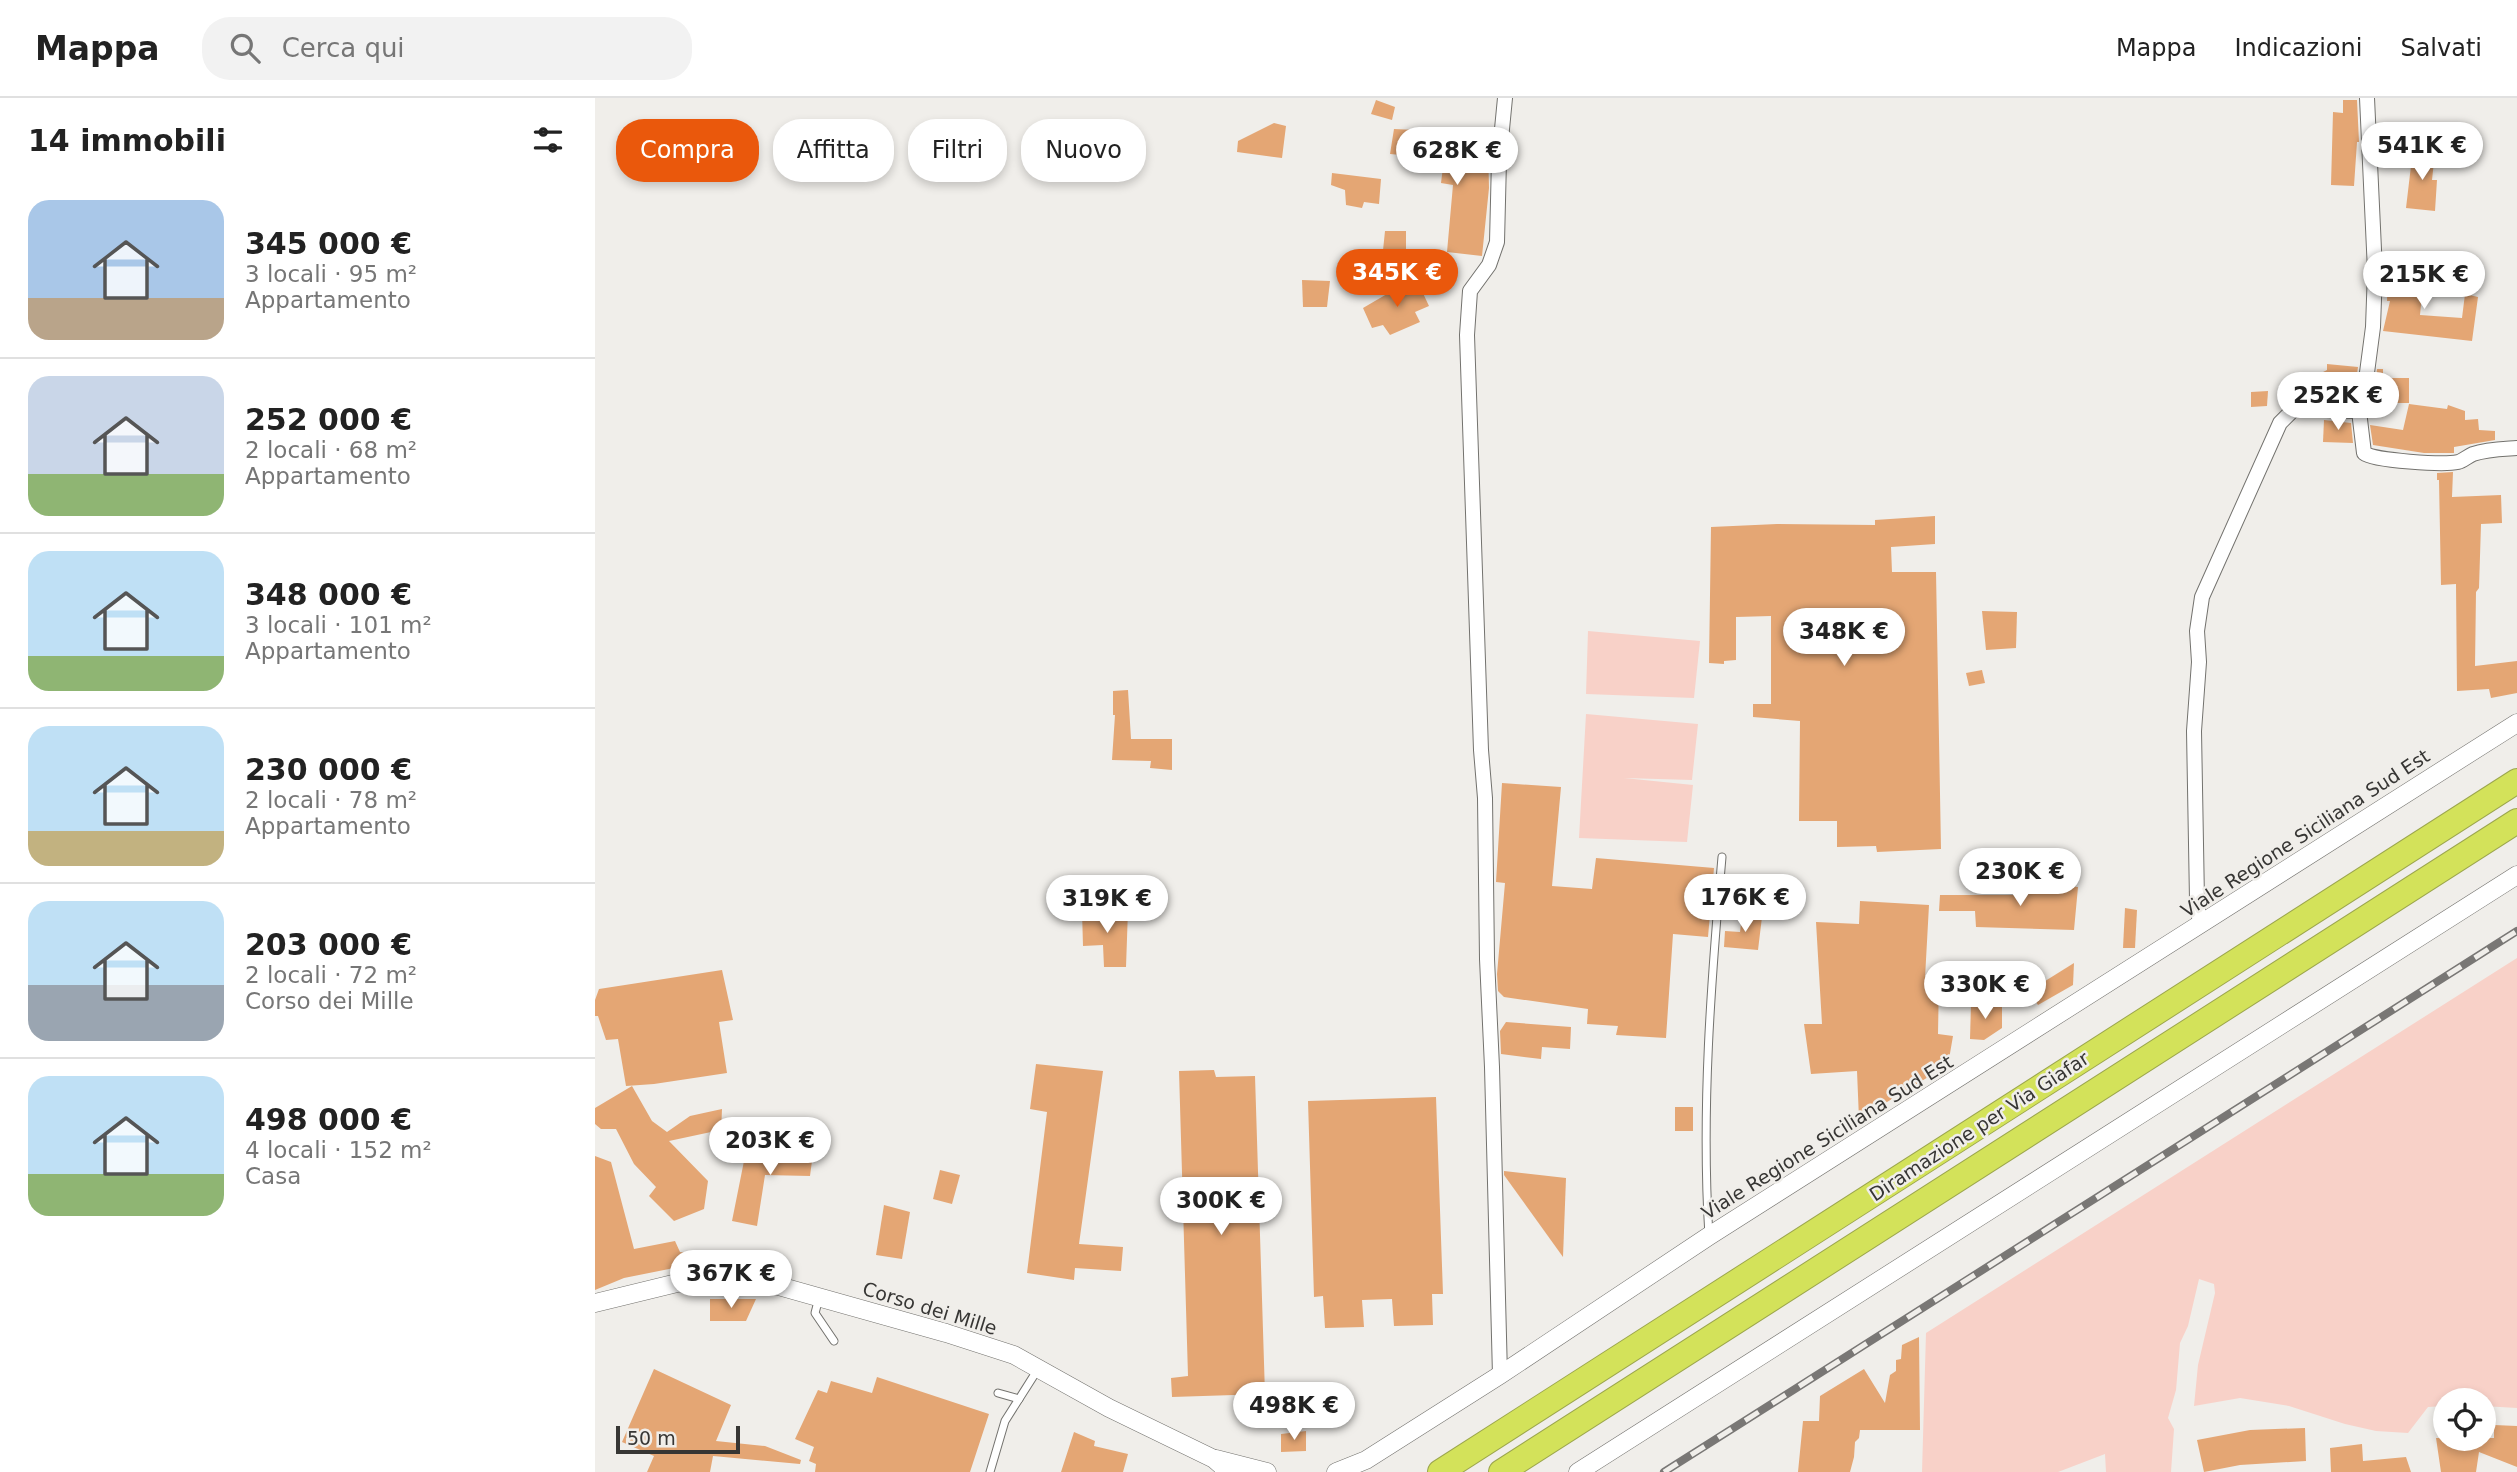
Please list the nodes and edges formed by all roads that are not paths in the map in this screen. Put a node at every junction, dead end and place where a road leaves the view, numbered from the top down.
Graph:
1 (1505, 98) edge
2 (2367, 98) edge
3 (2359, 411) junction
4 (2517, 448) edge
5 (2517, 723) edge
6 (2517, 781) edge
7 (2517, 821) edge
8 (1722, 858) dead end
9 (2517, 875) edge
10 (2200, 925) junction
11 (1709, 1236) junction
12 (820, 1296) junction
13 (595, 1303) edge
14 (834, 1341) dead end
15 (1038, 1368) junction
16 (1500, 1375) junction
17 (998, 1393) dead end
18 (1019, 1399) junction
19 (1214, 1459) junction
20 (990, 1472) edge
21 (1229, 1472) edge
22 (1267, 1472) edge
23 (1336, 1472) edge
24 (1440, 1472) edge
25 (1501, 1472) edge
26 (1578, 1472) edge

1 - 16 street
2 - 3 street
3 - 4 street
3 - 10 street
5 - 10 street, Viale Regione Siciliana Sud Est
6 - 24 highway, Diramazione per Via Giafar
7 - 25 highway, Diramazione per Via Giafar
8 - 11 lane
9 - 26 street
10 - 11 street, Viale Regione Siciliana Sud Est
11 - 16 street, Viale Regione Siciliana Sud Est
12 - 13 street, Corso dei Mille
12 - 14 lane
12 - 15 street, Corso dei Mille
15 - 18 lane
15 - 19 street, Corso dei Mille
16 - 23 street, Viale Regione Siciliana Sud Est
17 - 18 lane
18 - 20 lane
19 - 21 street, Corso dei Mille
19 - 22 street

